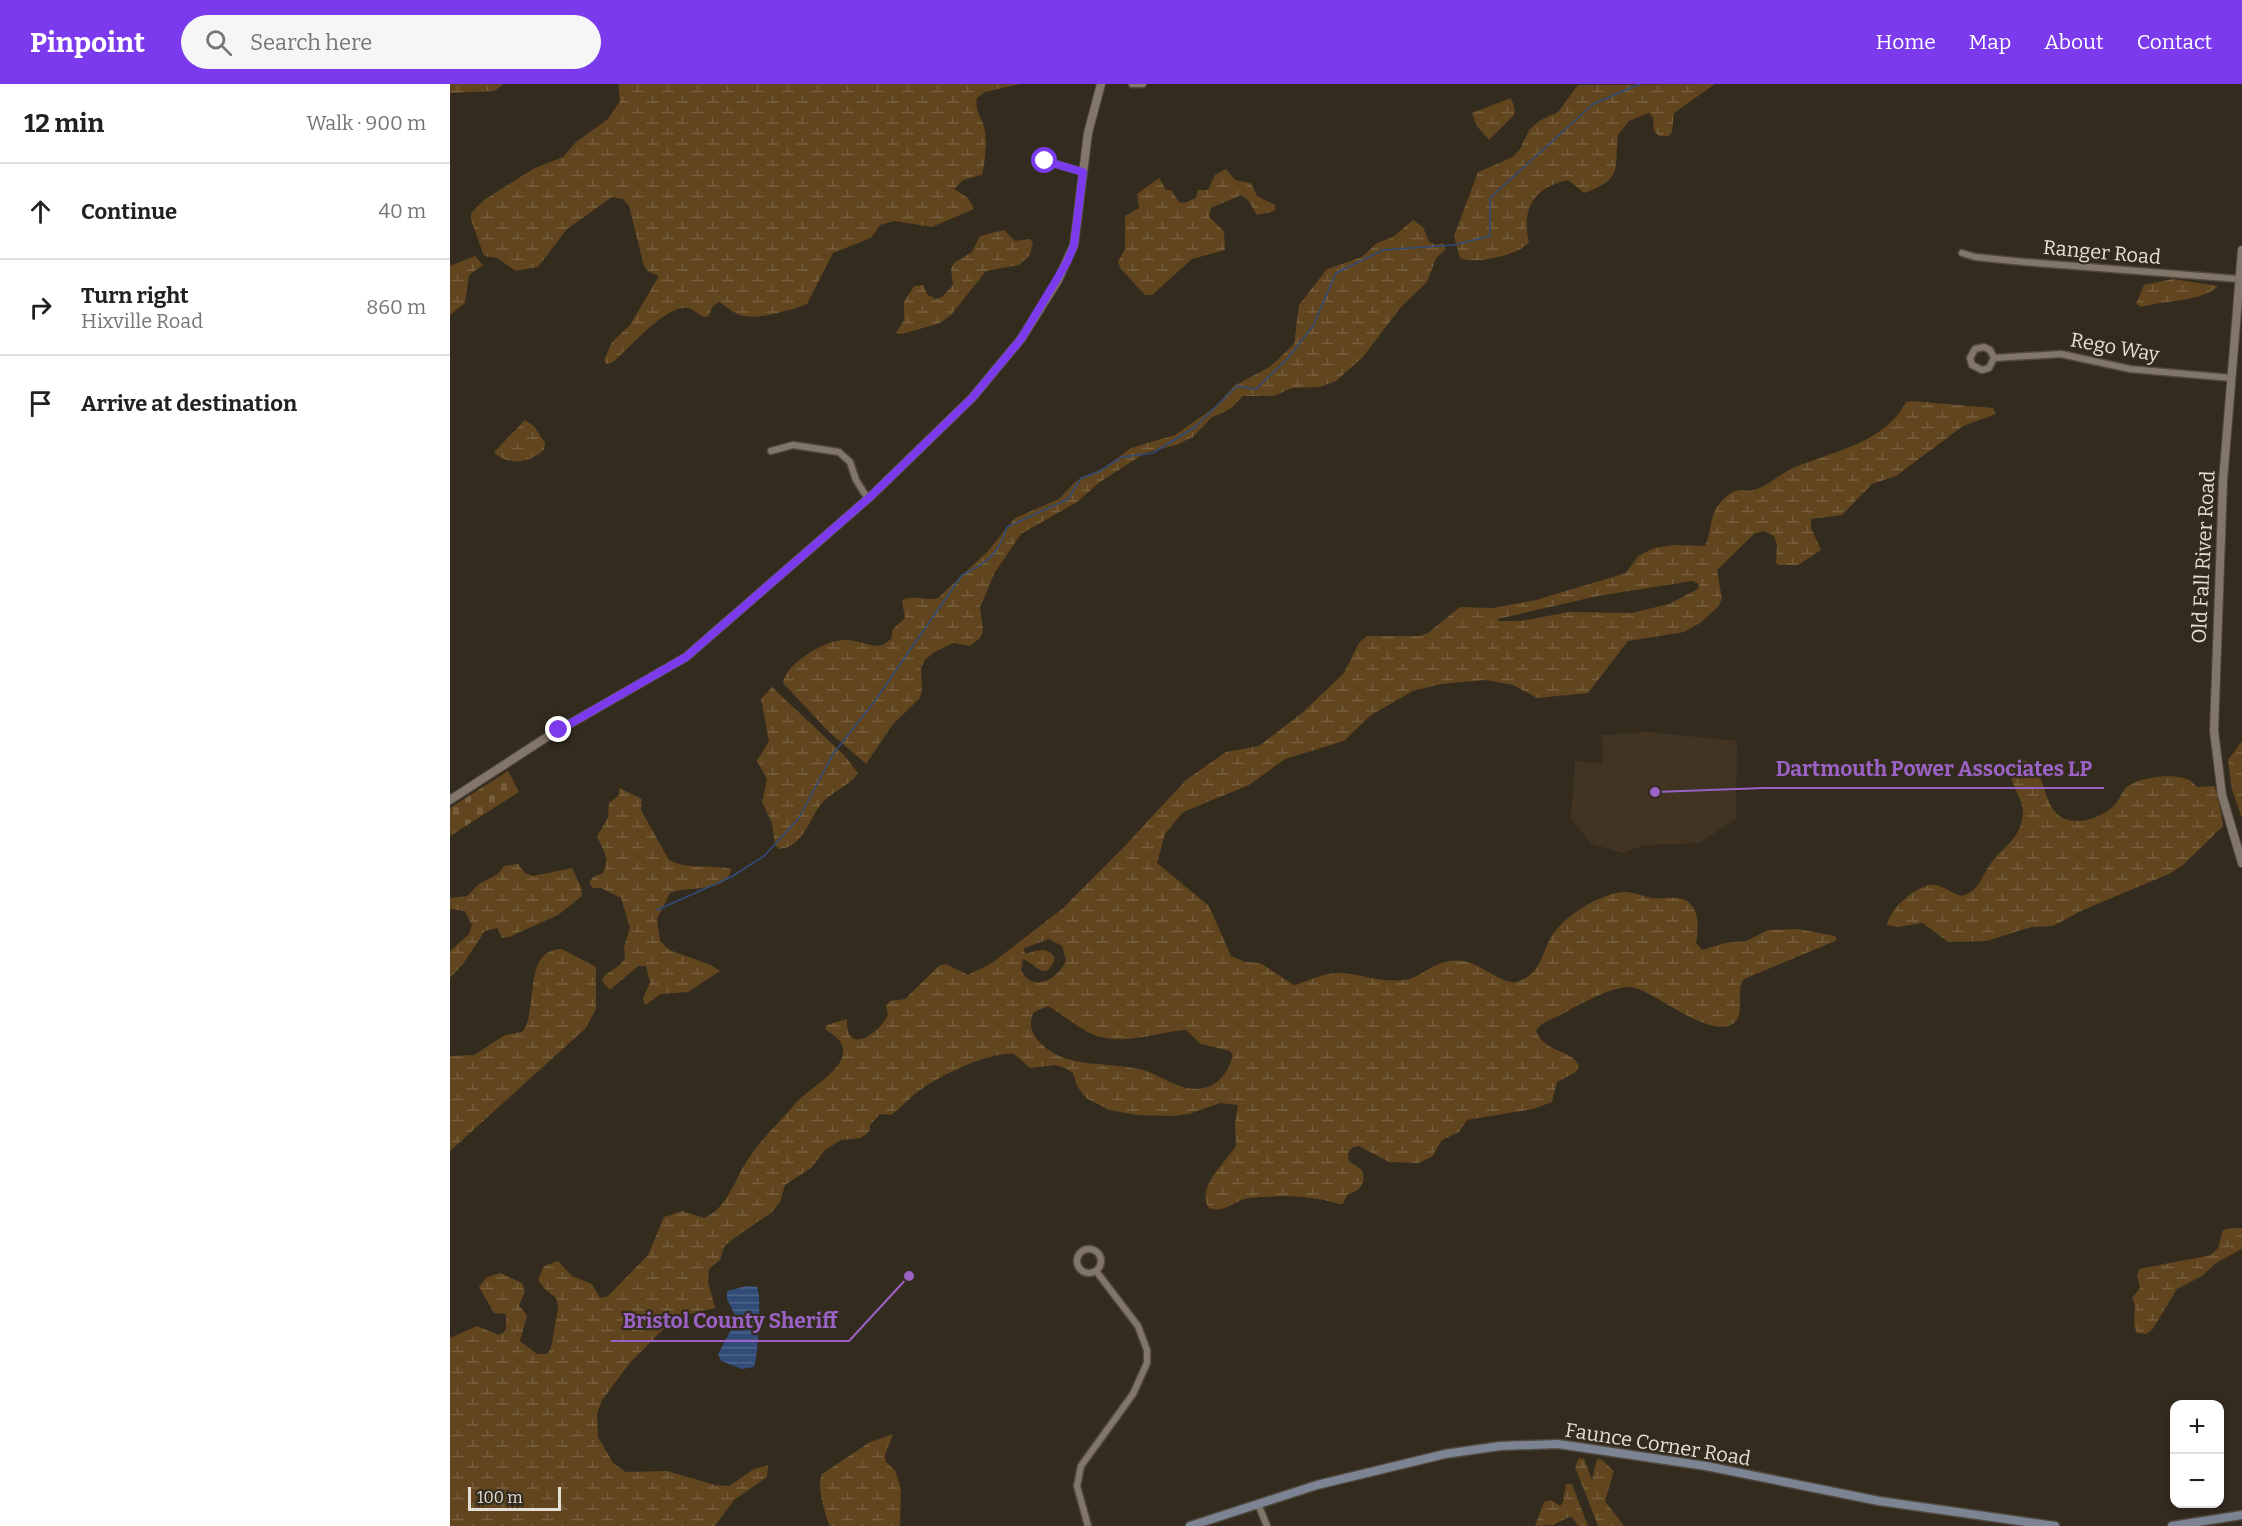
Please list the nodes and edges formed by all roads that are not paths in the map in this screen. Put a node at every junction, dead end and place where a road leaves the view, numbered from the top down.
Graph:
1 (1101, 84) edge
2 (1132, 84) edge
3 (1143, 84) edge
4 (1045, 161) dead end
5 (1083, 172) junction
6 (2242, 250) edge
7 (1962, 253) dead end
8 (2239, 279) junction
9 (2239, 312) edge
10 (1994, 358) dead end
11 (2231, 378) junction
12 (771, 451) dead end
13 (868, 499) junction
14 (450, 800) edge
15 (2242, 863) edge
16 (1096, 1271) junction
17 (1258, 1504) junction
18 (2242, 1515) edge
19 (1088, 1526) edge
20 (1190, 1526) edge
21 (1268, 1526) edge
22 (2055, 1526) edge
23 (2172, 1526) edge

1 - 5 street
2 - 3 street
4 - 5 street
5 - 13 street
6 - 8 street, Old Fall River Road
7 - 8 street, Ranger Road
8 - 9 street, Old Fall River Road
9 - 11 street, Old Fall River Road
10 - 11 street, Rego Way
11 - 15 street, Old Fall River Road
12 - 13 street
13 - 14 street
16 - 16 street
16 - 19 street
17 - 20 main road, Faunce Corner Road
17 - 21 street
17 - 22 main road, Faunce Corner Road
18 - 23 main road

